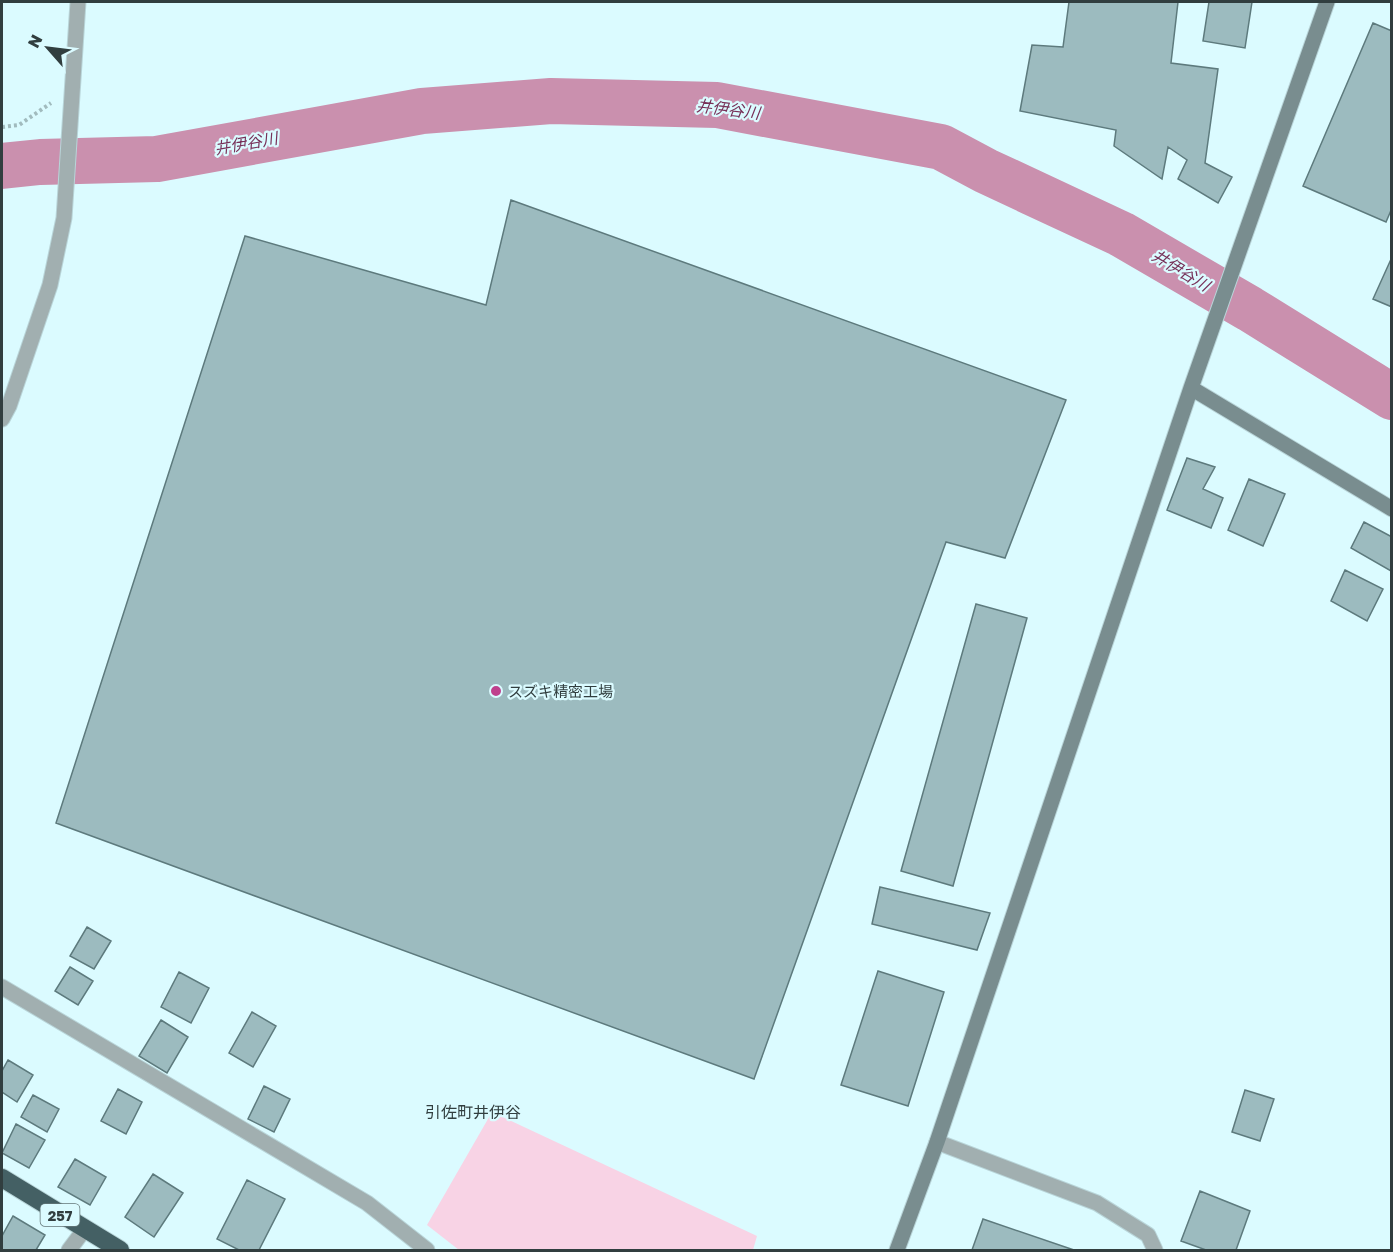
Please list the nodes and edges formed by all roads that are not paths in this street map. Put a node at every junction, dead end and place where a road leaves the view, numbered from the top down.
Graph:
1 (78, 2) edge
2 (1327, 2) edge
3 (1191, 388) junction
4 (2, 419) edge
5 (1392, 509) edge
6 (2, 987) edge
7 (937, 1142) junction
8 (2, 1178) edge
9 (84, 1230) junction
10 (69, 1251) edge
11 (120, 1251) edge
12 (427, 1251) edge
13 (897, 1251) edge
14 (1155, 1251) edge

1 - 4 street
2 - 3 street
3 - 5 street
3 - 7 street
6 - 12 street
7 - 13 street
7 - 14 street
8 - 9 highway, 257
9 - 10 street
9 - 11 highway, 257

